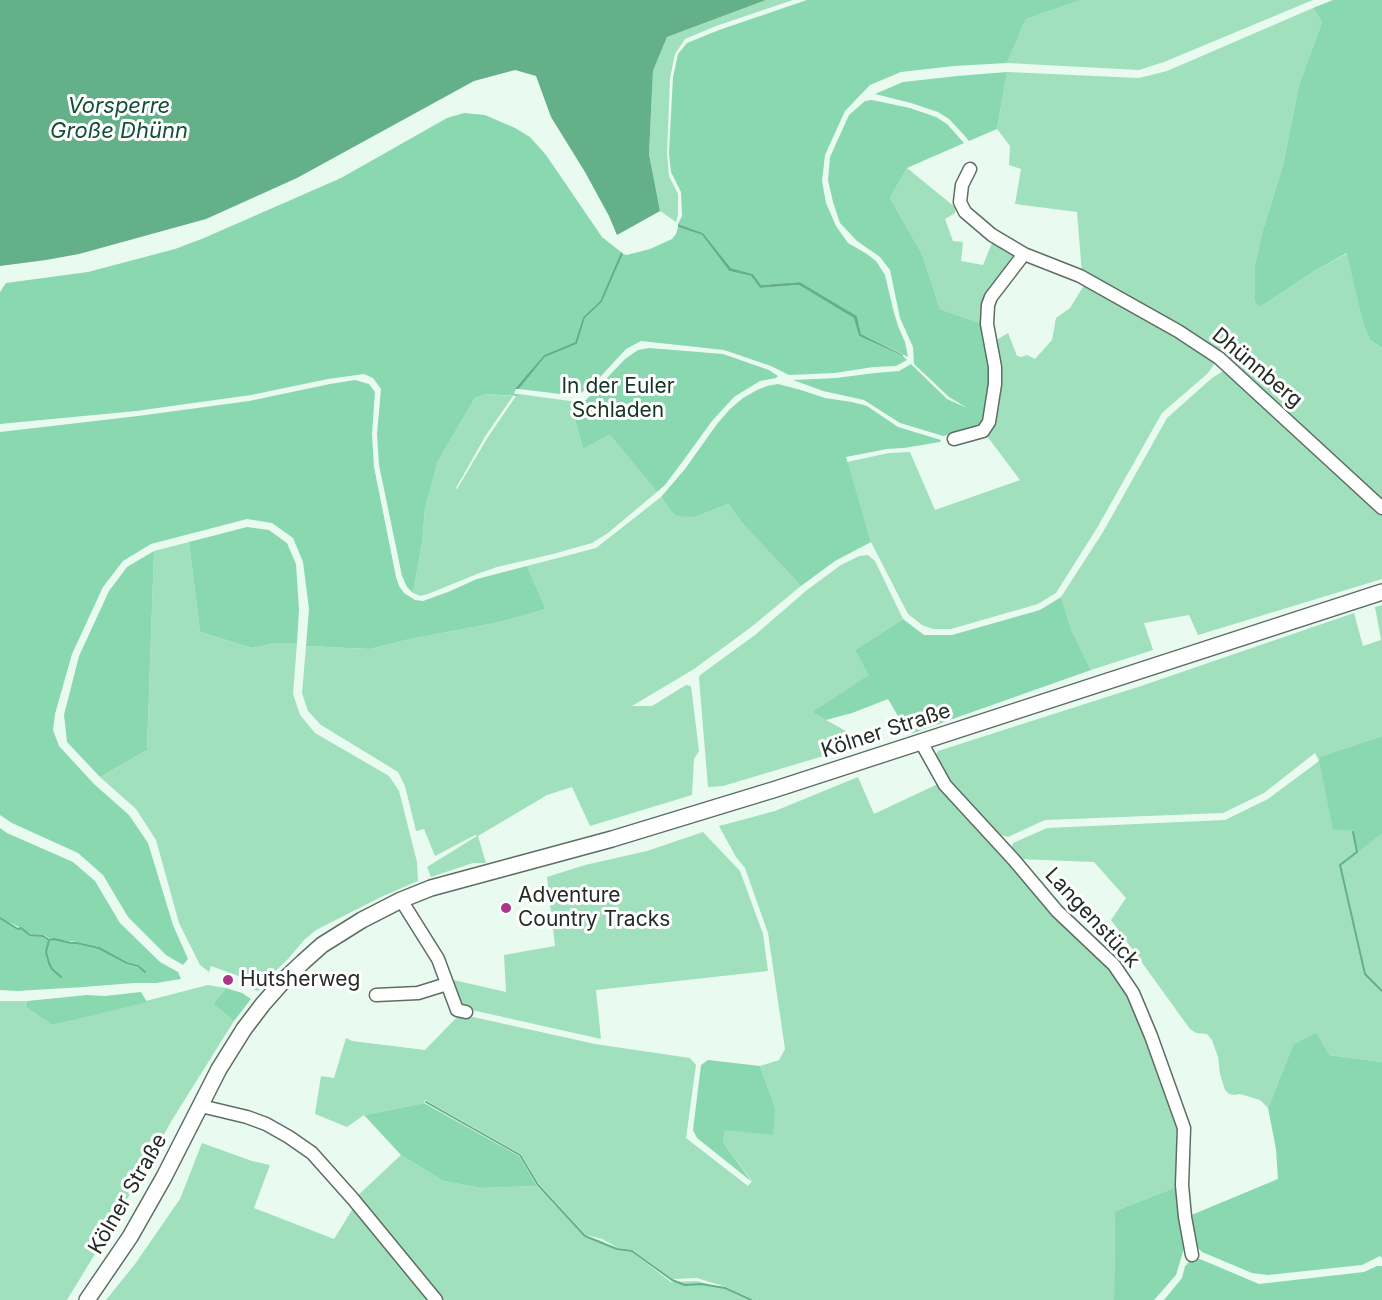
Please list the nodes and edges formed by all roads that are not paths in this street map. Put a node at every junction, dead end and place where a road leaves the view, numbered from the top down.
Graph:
1 (970, 169) dead end
2 (1024, 254) junction
3 (954, 439) dead end
4 (1382, 507) edge
5 (1382, 592) edge
6 (921, 742) junction
7 (401, 900) junction
8 (447, 984) junction
9 (376, 995) dead end
10 (466, 1012) dead end
11 (201, 1106) junction
12 (1192, 1255) dead end
13 (87, 1300) edge
14 (436, 1300) edge

1 - 2 street, Dhünnberg
2 - 3 street
2 - 4 street, Dhünnberg
5 - 6 main road, Kölner Straße
6 - 7 main road, Kölner Straße
6 - 12 street, Langenstück
7 - 8 street
7 - 11 main road, Kölner Straße
8 - 9 street
8 - 10 street
11 - 13 main road, Kölner Straße
11 - 14 street

